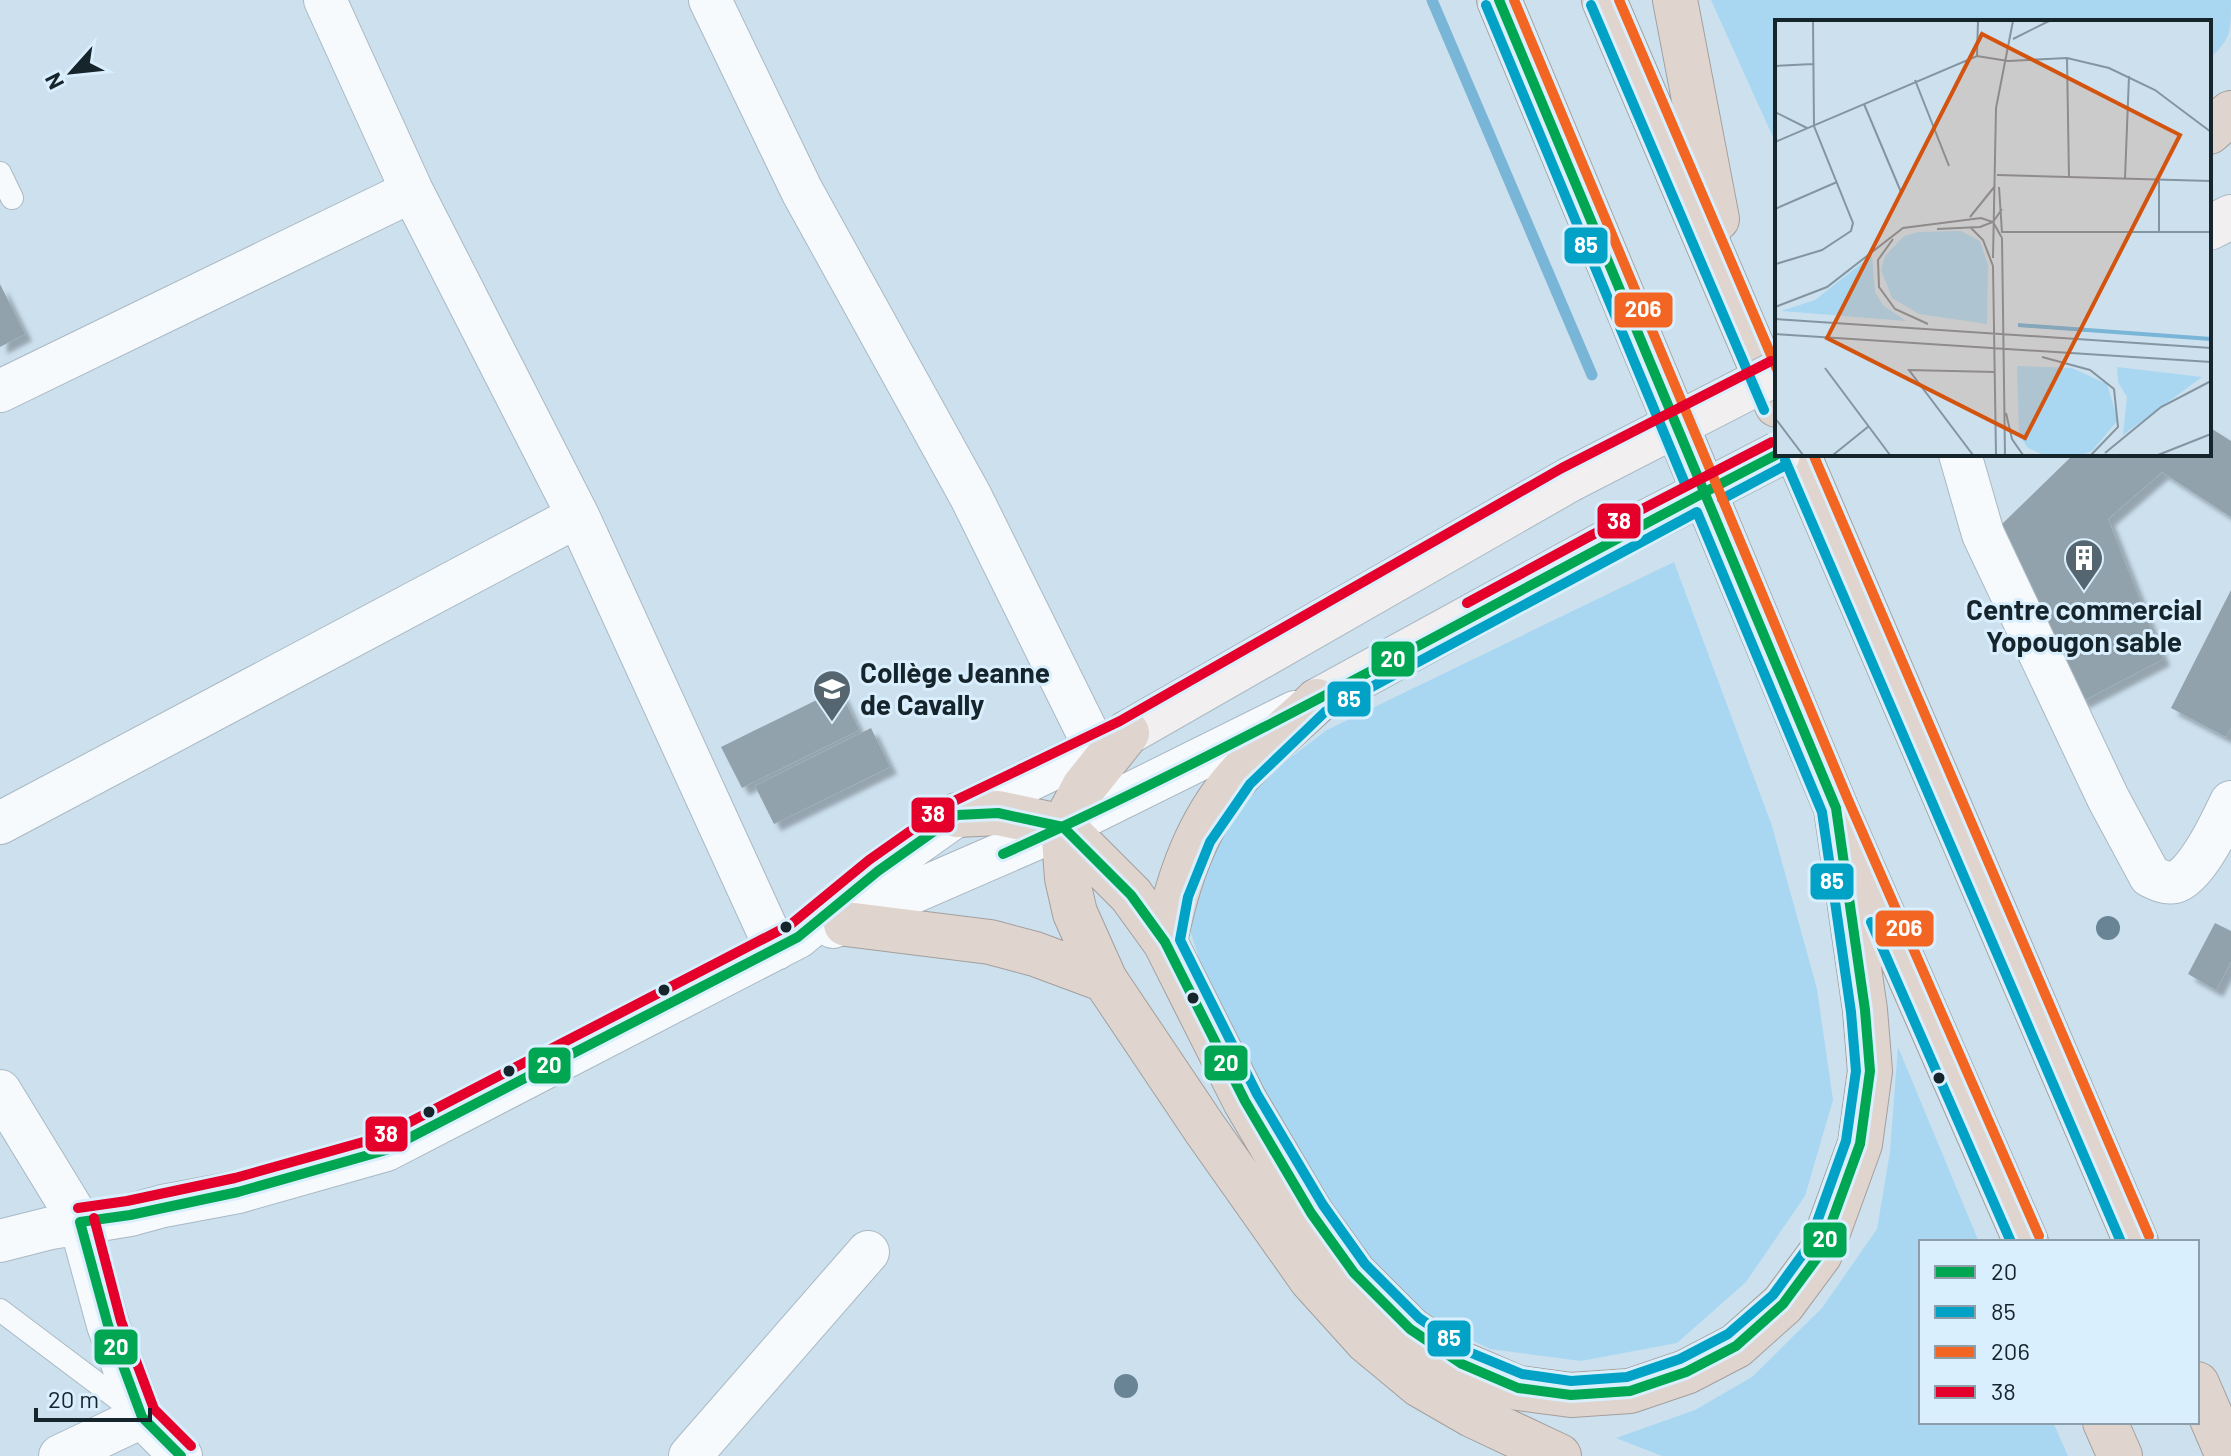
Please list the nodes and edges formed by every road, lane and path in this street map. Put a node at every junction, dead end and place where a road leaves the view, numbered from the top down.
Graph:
1 (325, 0) edge
2 (710, 0) edge
3 (1499, 0) edge
4 (1604, 0) edge
5 (1675, 0) edge
6 (2231, 113) edge
7 (2211, 130) edge
8 (2231, 142) edge
9 (2211, 152) edge
10 (0, 173) edge
11 (412, 191) junction
12 (12, 198) dead end
13 (2231, 217) edge
14 (2211, 227) edge
15 (1730, 293) junction
16 (1775, 374) edge
17 (0, 391) edge
18 (1775, 400) edge
19 (1775, 456) edge
20 (1799, 456) edge
21 (1961, 456) edge
22 (578, 516) junction
23 (1317, 701) junction
24 (1111, 740) junction
25 (2231, 802) edge
26 (1836, 808) junction
27 (957, 815) junction
28 (0, 823) edge
29 (1063, 827) junction
30 (846, 924) junction
31 (1165, 942) junction
32 (787, 943) junction
33 (1105, 980) junction
34 (0, 1091) edge
35 (80, 1222) junction
36 (2025, 1240) edge
37 (2135, 1240) edge
38 (0, 1241) edge
39 (868, 1252) dead end
40 (0, 1310) edge
41 (2199, 1389) edge
42 (142, 1417) junction
43 (2106, 1424) edge
44 (60, 1456) edge
45 (181, 1456) edge
46 (690, 1456) edge
47 (1559, 1456) edge
48 (2120, 1456) edge
49 (2228, 1456) edge

1 - 11 street
2 - 24 street
3 - 26 highway
4 - 15 highway
5 - 15 highway
6 - 7 highway
8 - 9 main road
10 - 12 lane
11 - 17 street
11 - 22 street
13 - 14 main road
15 - 18 highway
16 - 24 main road, bridge
19 - 23 main road, bridge
20 - 37 highway
21 - 25 street
22 - 28 street
22 - 32 street
23 - 29 street
23 - 31 highway
24 - 27 street
24 - 29 highway
26 - 31 highway
26 - 36 highway
27 - 29 highway
27 - 32 street
29 - 30 street
29 - 31 highway
29 - 33 highway
30 - 32 street
30 - 33 highway
32 - 35 street
33 - 47 highway
34 - 35 street
35 - 38 street
35 - 42 street
39 - 46 street
40 - 42 lane
41 - 49 highway
42 - 44 street
42 - 45 street
43 - 48 highway

